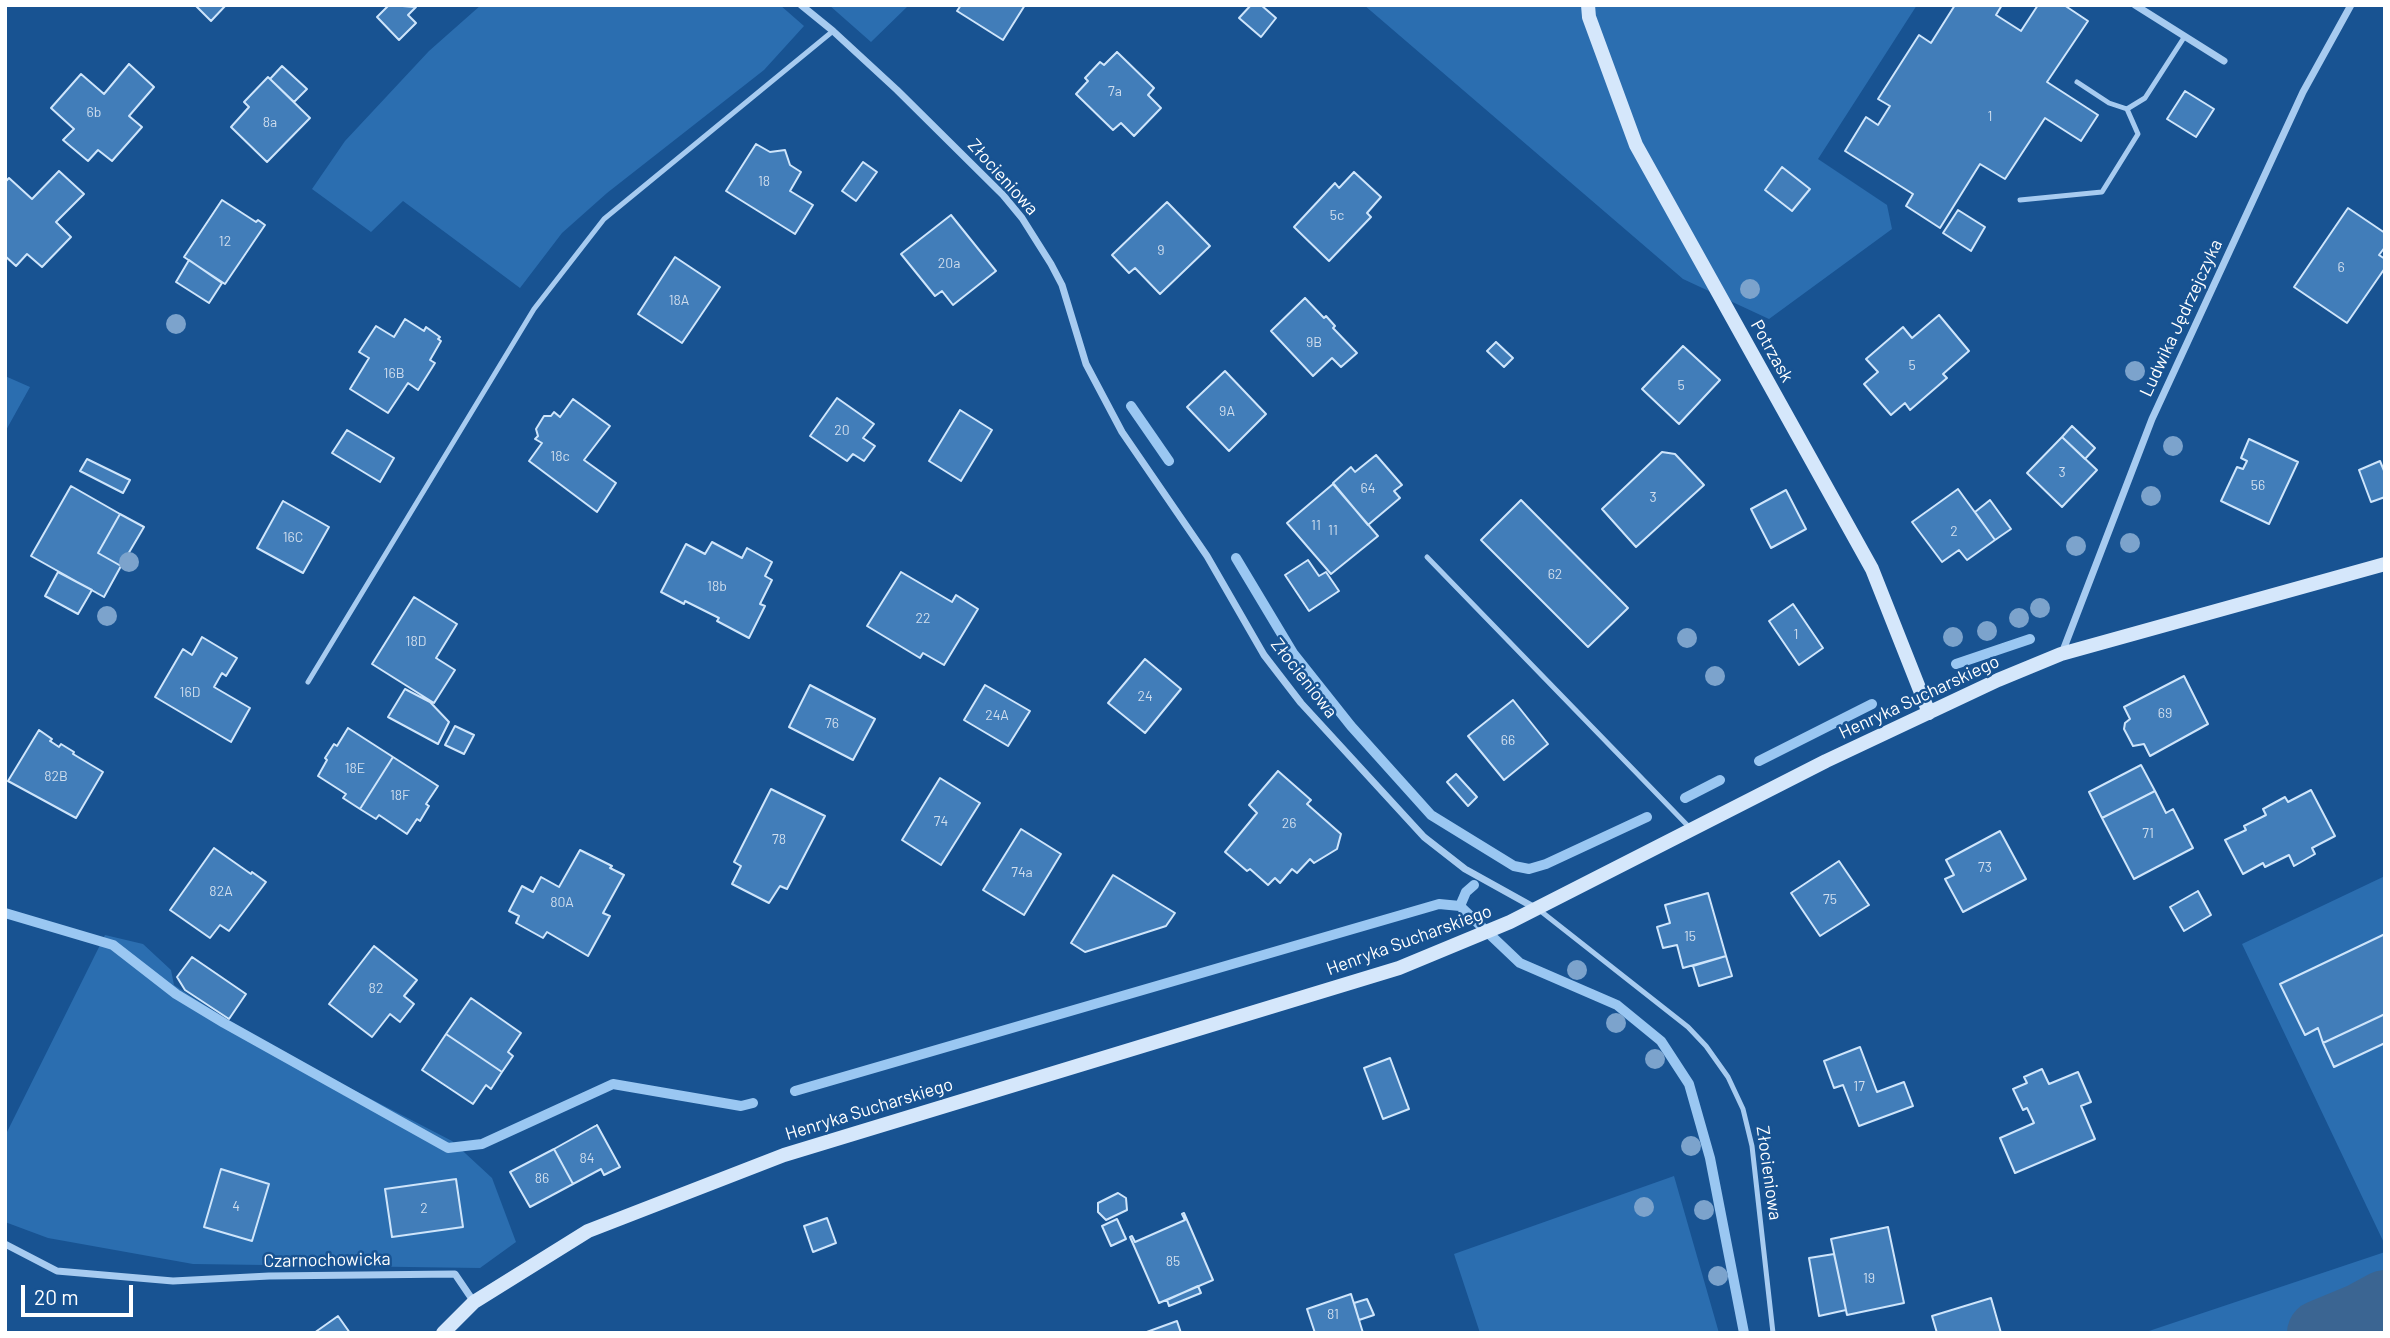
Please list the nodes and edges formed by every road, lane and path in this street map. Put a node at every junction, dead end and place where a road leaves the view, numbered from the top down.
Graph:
1 (801, 5) edge
2 (1588, 5) edge
3 (2135, 5) edge
4 (2351, 5) edge
5 (833, 31) junction
6 (2185, 36) junction
7 (2224, 61) dead end
8 (2077, 82) dead end
9 (2127, 110) junction
10 (2020, 200) dead end
11 (1427, 557) dead end
12 (2385, 564) edge
13 (2061, 654) junction
14 (308, 682) dead end
15 (1929, 713) junction
16 (1692, 830) junction
17 (1538, 909) junction
18 (5, 1244) edge
19 (474, 1302) junction
20 (443, 1333) edge
21 (1773, 1333) edge

1 - 5 street, Złocieniowa
2 - 15 street, Potrzask
3 - 6 street
4 - 13 street, Ludwika Jędrzejczyka
5 - 14 lane
5 - 17 street, Złocieniowa
6 - 7 street
6 - 9 lane
8 - 9 lane
9 - 10 lane
11 - 16 lane
12 - 13 street, Henryka Sucharskiego
13 - 15 street, Henryka Sucharskiego
15 - 16 street, Henryka Sucharskiego
16 - 17 street, Henryka Sucharskiego
17 - 19 street, Henryka Sucharskiego
17 - 21 lane, Złocieniowa
18 - 19 street, Czarnochowicka
19 - 20 street, Henryka Sucharskiego

